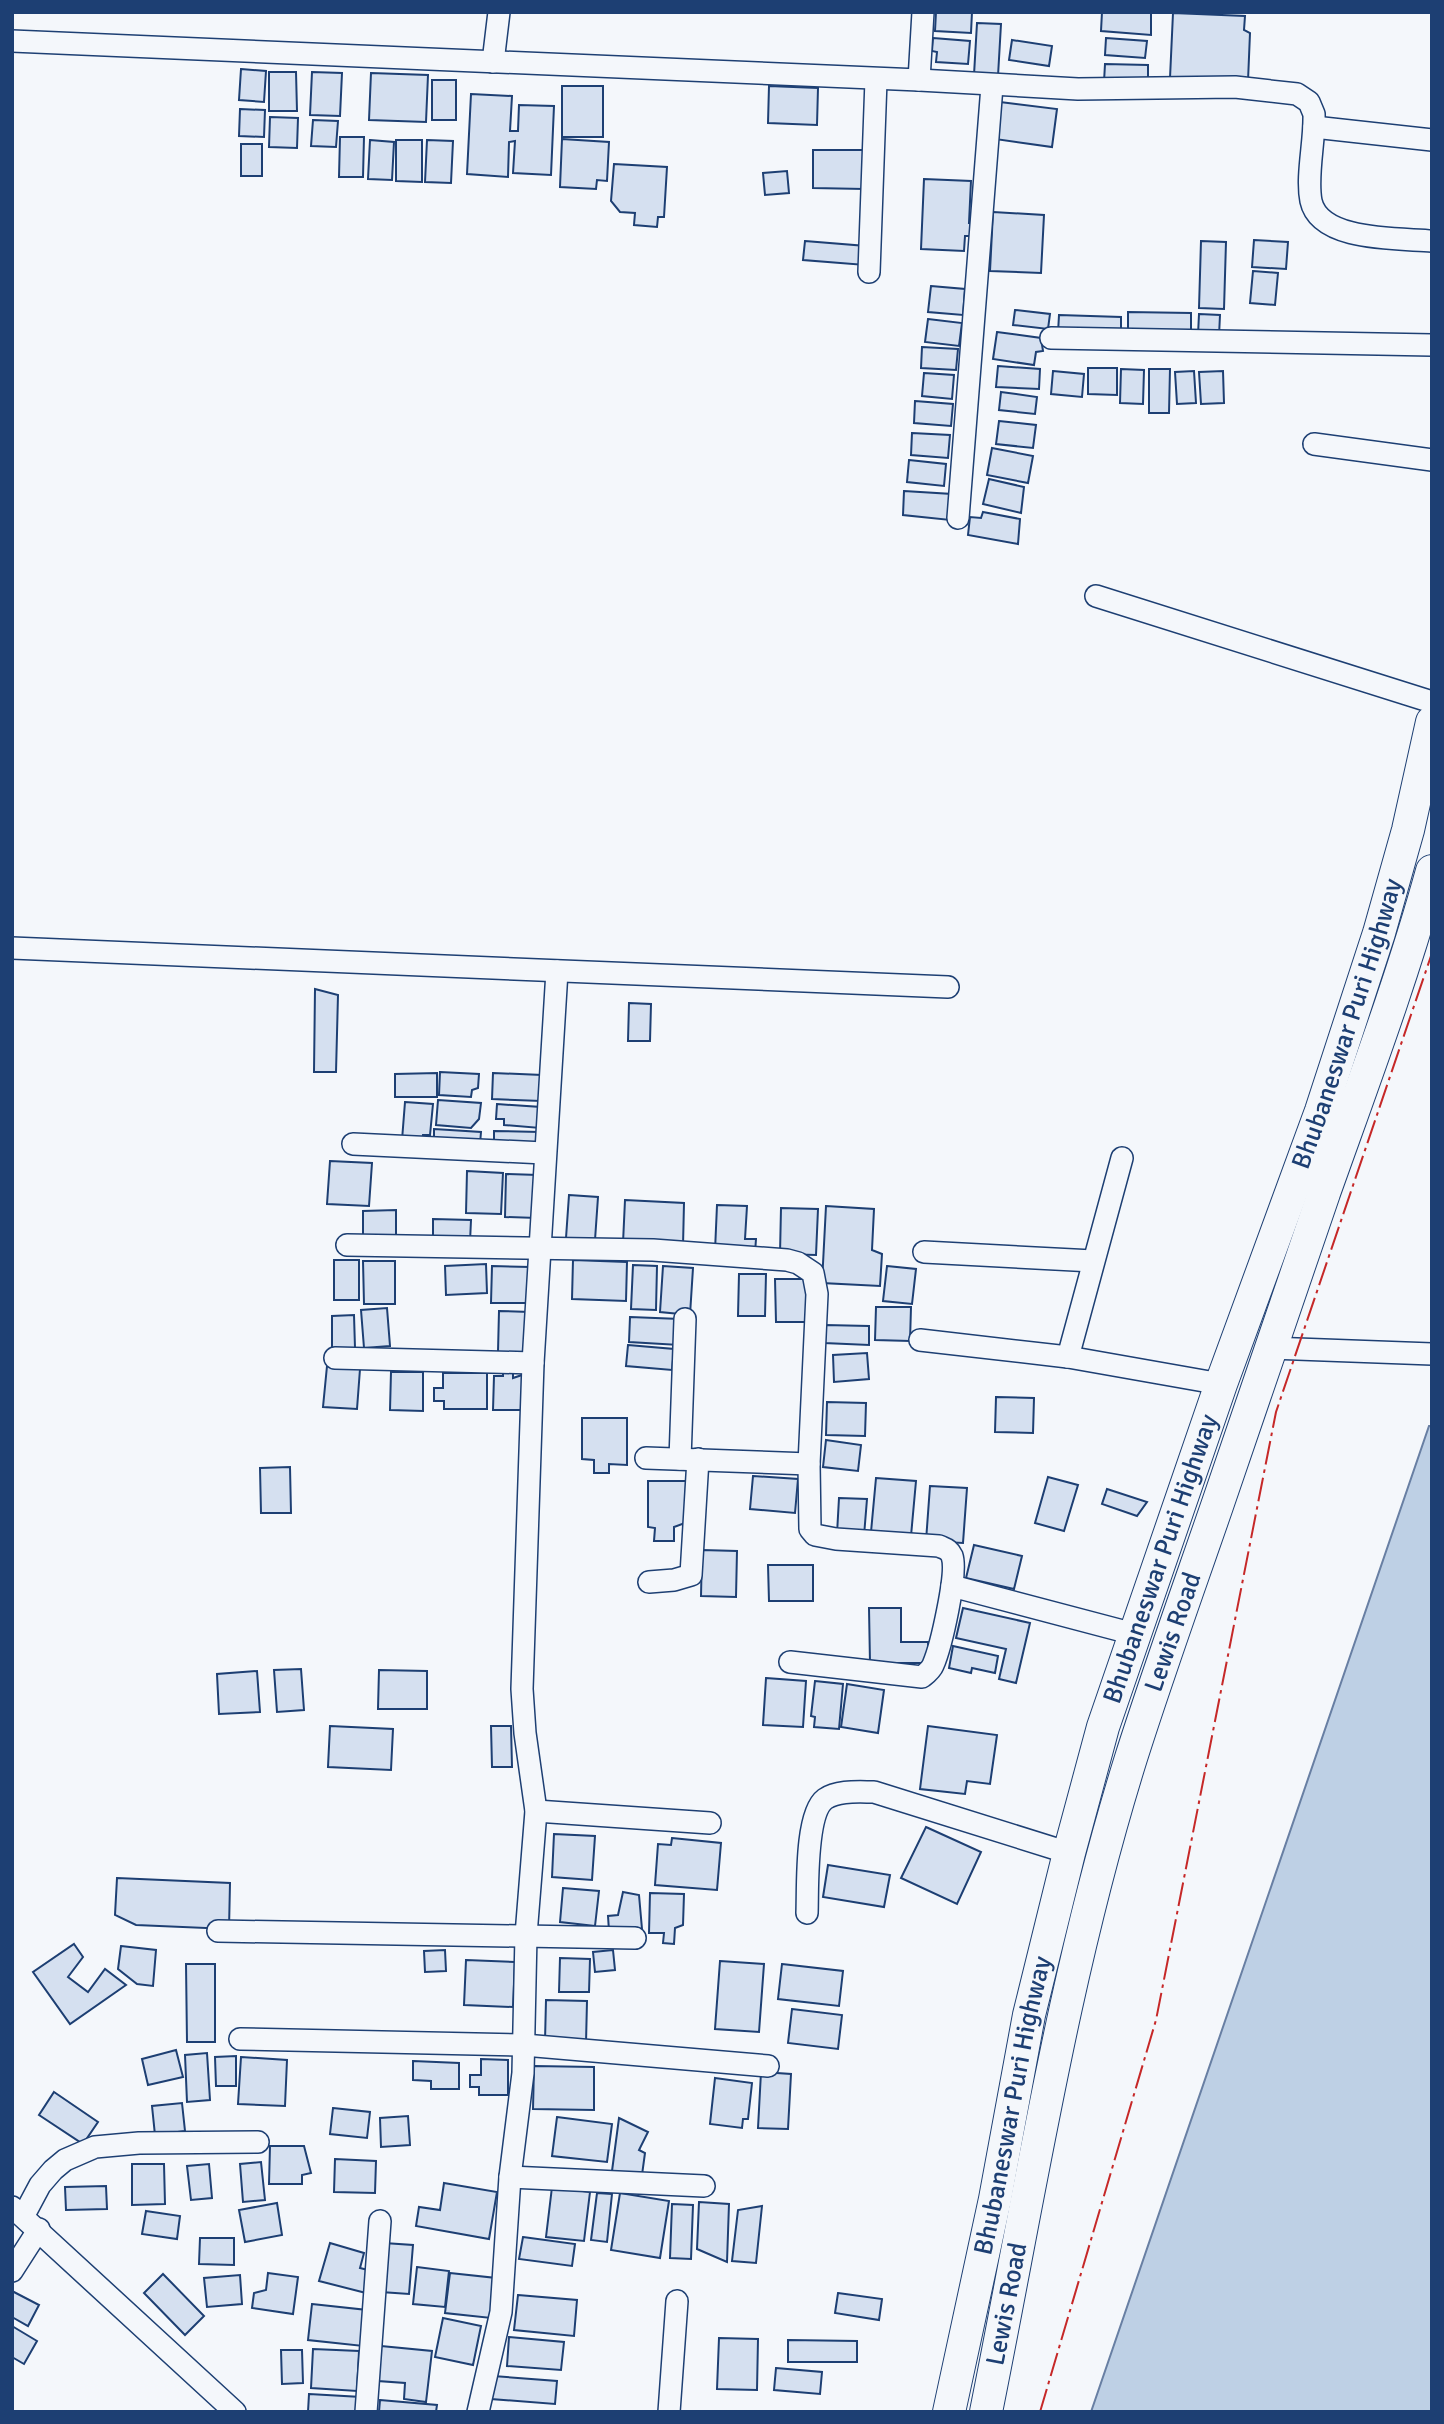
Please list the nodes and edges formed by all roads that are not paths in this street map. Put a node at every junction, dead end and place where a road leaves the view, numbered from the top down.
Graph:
1 (499, 12) edge
2 (923, 12) edge
3 (12, 41) edge
4 (493, 62) junction
5 (876, 80) junction
6 (919, 80) junction
7 (992, 86) junction
8 (1314, 127) junction
9 (1432, 139) edge
10 (1432, 241) edge
11 (869, 272) dead end
12 (1051, 338) dead end
13 (1432, 345) edge
14 (1314, 444) dead end
15 (1432, 460) edge
16 (958, 518) dead end
17 (1096, 596) dead end
18 (1432, 702) edge
19 (1432, 722) edge
20 (1432, 871) edge
21 (12, 948) edge
22 (556, 971) junction
23 (948, 987) dead end
24 (353, 1144) dead end
25 (544, 1153) junction
26 (1122, 1158) dead end
27 (347, 1244) dead end
28 (541, 1249) junction
29 (924, 1252) dead end
30 (1093, 1261) junction
31 (685, 1319) dead end
32 (920, 1340) dead end
33 (1270, 1348) junction
34 (1432, 1354) edge
35 (1068, 1357) junction
36 (335, 1358) dead end
37 (533, 1363) junction
38 (1221, 1384) junction
39 (646, 1458) dead end
40 (689, 1459) junction
41 (809, 1464) junction
42 (649, 1582) dead end
43 (952, 1586) junction
44 (1134, 1634) junction
45 (790, 1662) dead end
46 (536, 1811) junction
47 (710, 1823) dead end
48 (1069, 1853) junction
49 (807, 1913) dead end
50 (218, 1931) dead end
51 (526, 1935) junction
52 (635, 1938) dead end
53 (240, 2039) dead end
54 (524, 2045) junction
55 (768, 2066) dead end
56 (258, 2142) dead end
57 (510, 2177) junction
58 (704, 2186) dead end
59 (25, 2217) edge
60 (380, 2221) dead end
61 (12, 2271) edge
62 (677, 2301) dead end
63 (235, 2412) edge
64 (366, 2412) edge
65 (478, 2412) edge
66 (669, 2412) edge
67 (949, 2412) edge
68 (986, 2412) edge

1 - 4 street
2 - 6 street
3 - 4 street
4 - 5 street
5 - 6 street
5 - 11 street
6 - 7 street
7 - 8 street
7 - 16 street
8 - 9 street
8 - 10 street
12 - 13 street
14 - 15 street
17 - 18 street
19 - 38 highway, Bhubaneswar Puri Highway
20 - 33 highway, Lewis Road
21 - 22 street
22 - 23 street
22 - 25 street
24 - 25 street
25 - 28 street
26 - 30 street
27 - 28 street
28 - 37 street
28 - 41 street
29 - 30 street
30 - 35 street
31 - 40 street
32 - 35 street
33 - 34 street
33 - 68 highway, Lewis Road
35 - 38 street
36 - 37 street
37 - 46 street
38 - 44 highway, Bhubaneswar Puri Highway
39 - 40 street
40 - 41 street
40 - 42 street
41 - 43 street
43 - 44 street
43 - 45 street
44 - 48 highway, Bhubaneswar Puri Highway
46 - 47 street
46 - 51 street
48 - 49 street
48 - 67 highway, Bhubaneswar Puri Highway
50 - 51 street
51 - 52 street
51 - 54 street
53 - 54 street
54 - 55 street
54 - 57 street
56 - 59 street
57 - 58 street
57 - 65 street
59 - 61 street
59 - 63 street
60 - 64 street
62 - 66 street

